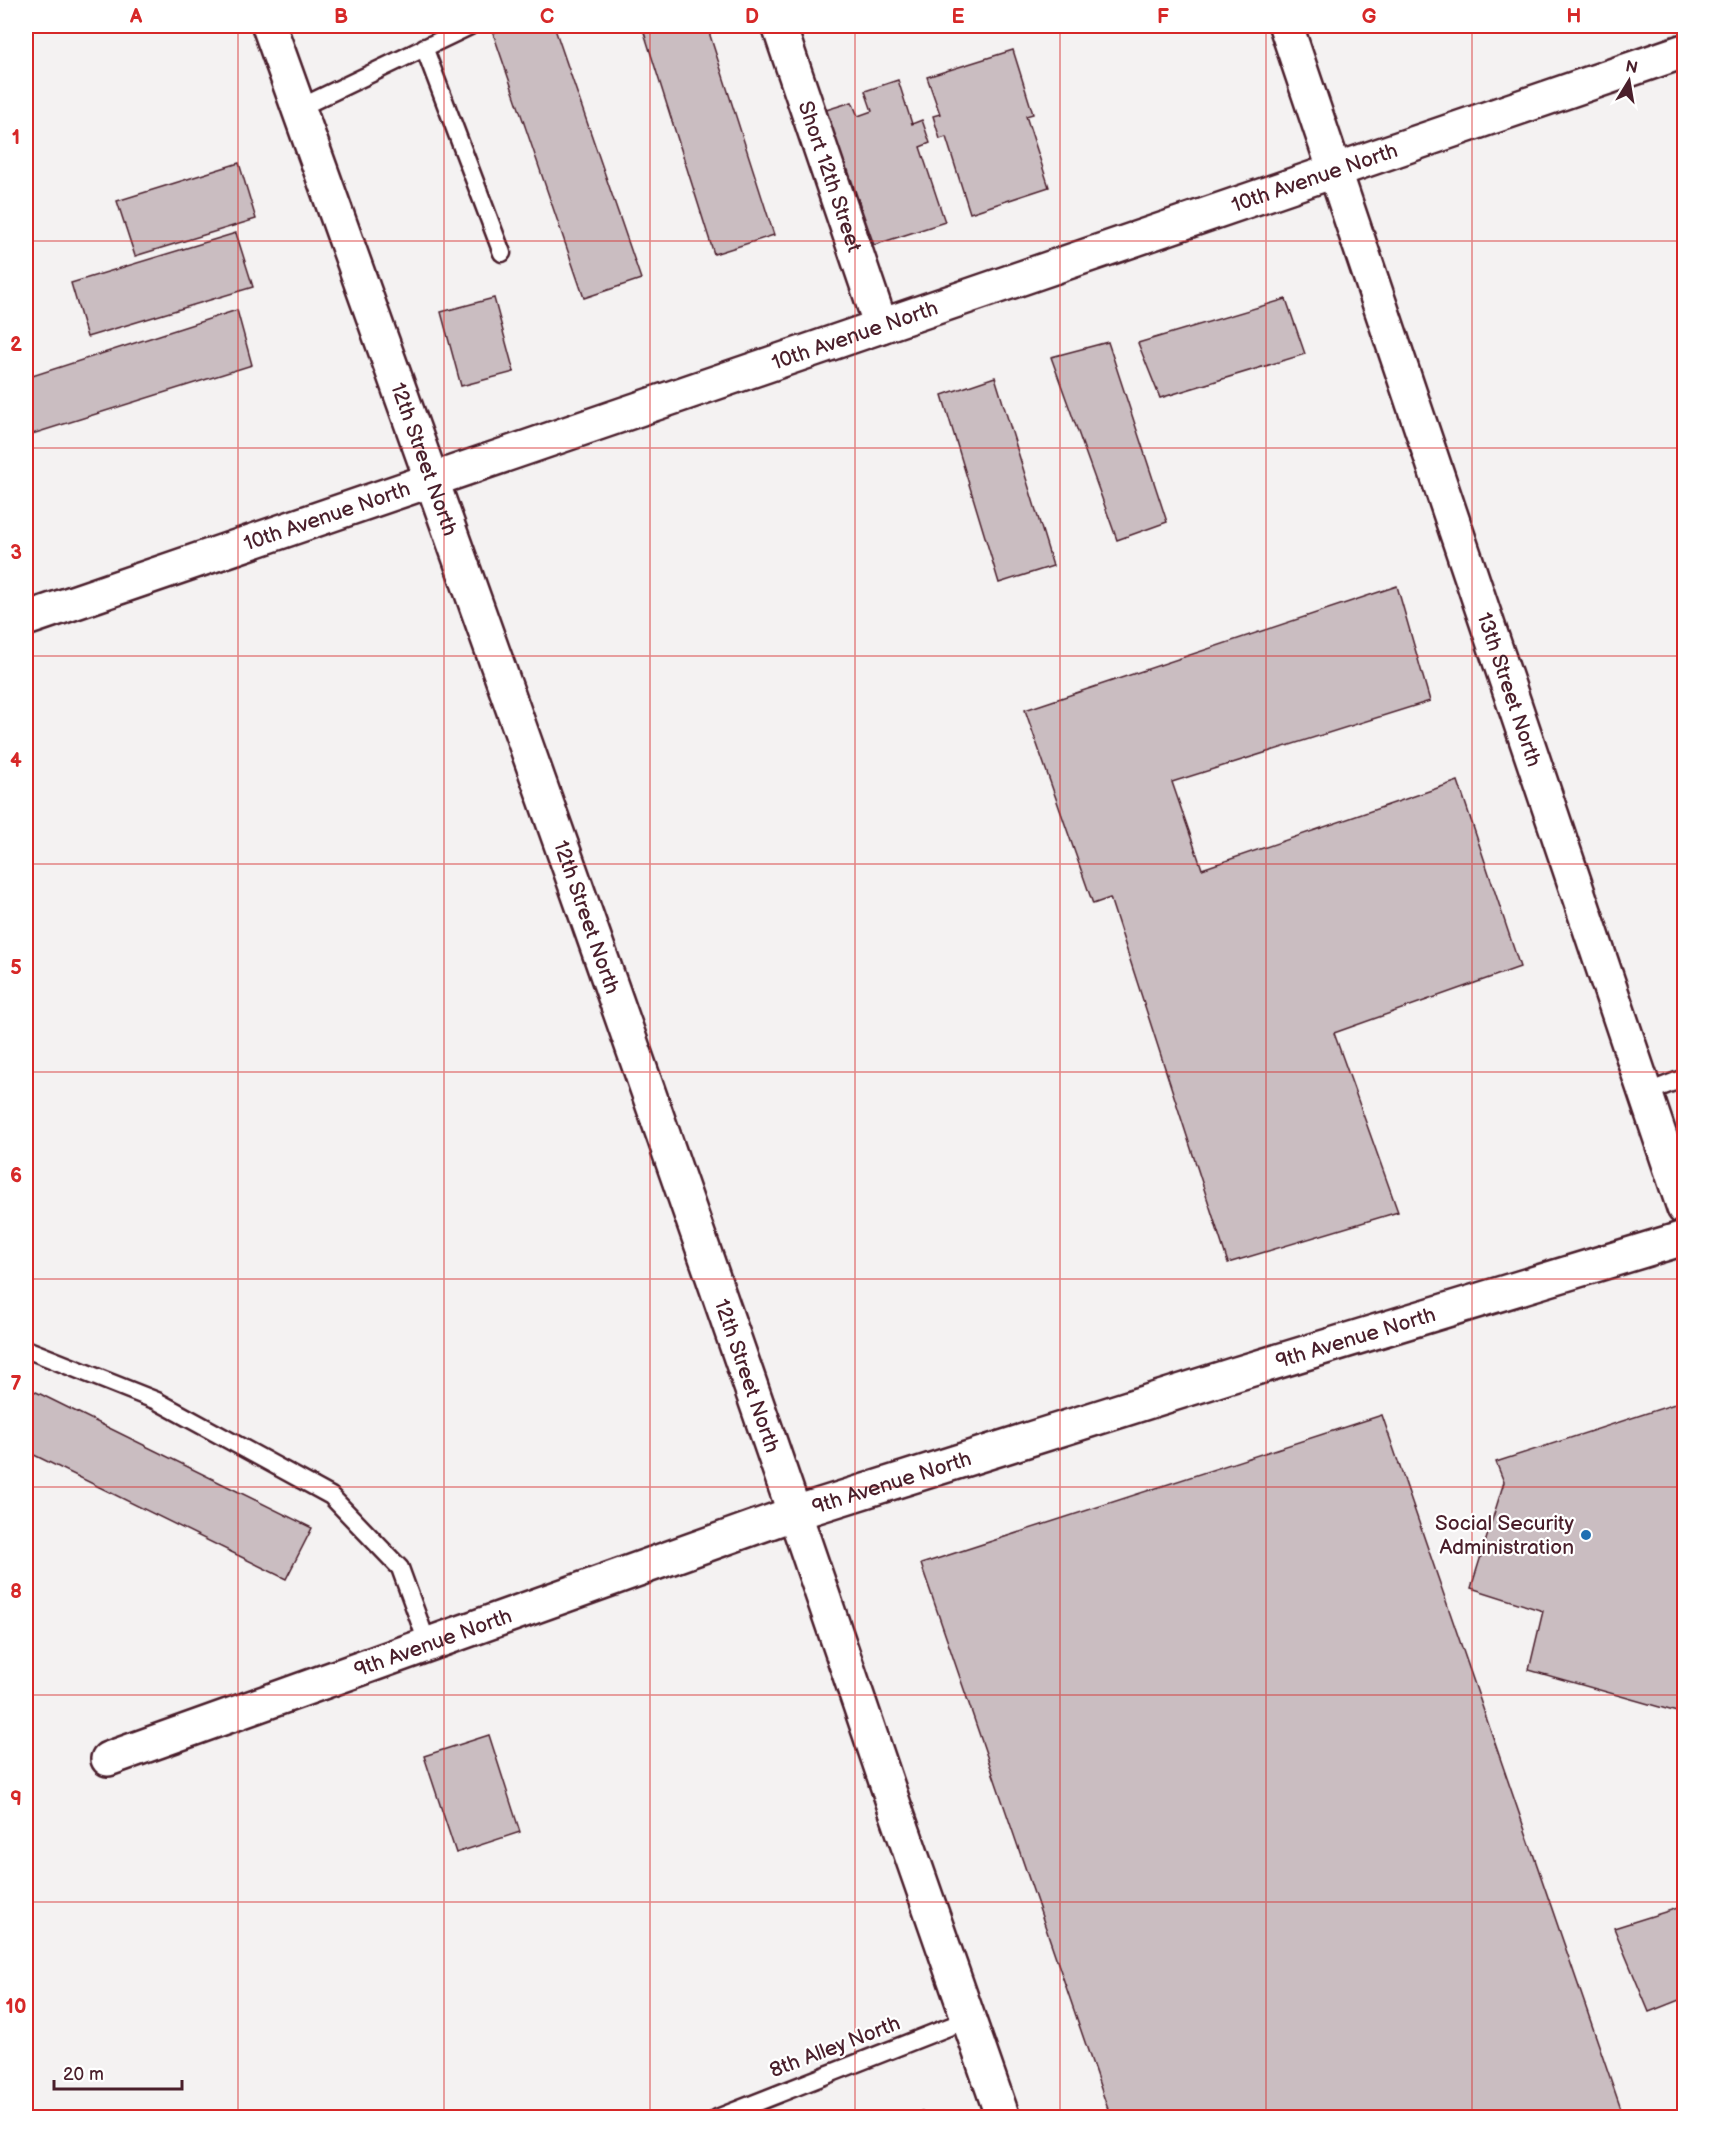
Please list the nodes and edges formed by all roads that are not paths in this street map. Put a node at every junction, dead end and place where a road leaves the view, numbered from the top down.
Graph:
1 (269, 26) edge
2 (470, 26) edge
3 (779, 26) edge
4 (1286, 26) edge
5 (424, 46) junction
6 (1684, 51) edge
7 (299, 108) junction
8 (1336, 171) junction
9 (502, 253) dead end
10 (881, 326) junction
11 (432, 480) junction
12 (26, 619) edge
13 (1684, 1078) edge
14 (1646, 1093) junction
15 (1684, 1208) edge
16 (1684, 1238) edge
17 (26, 1349) edge
18 (795, 1513) junction
19 (428, 1645) junction
20 (108, 1760) dead end
21 (969, 2019) junction
22 (743, 2113) edge
23 (717, 2118) edge
24 (1003, 2118) edge

1 - 7 street, 12th Street North
2 - 5 lane
3 - 10 street, Short 12th Street
4 - 8 street, 13th Street North
5 - 7 lane
5 - 9 lane
6 - 8 street, 10th Avenue North
7 - 11 street, 12th Street North
8 - 10 street, 10th Avenue North
8 - 14 street, 13th Street North
10 - 11 street, 10th Avenue North
11 - 12 street, 10th Avenue North
11 - 18 street, 12th Street North
13 - 14 lane
14 - 15 street, 13th Street North
16 - 18 street, 9th Avenue North
17 - 19 lane
18 - 19 street, 9th Avenue North
18 - 21 street, 12th Street North
19 - 20 street, 9th Avenue North
21 - 22 lane, 8th Alley North
21 - 24 street, 12th Street North
22 - 23 lane, 8th Alley North

